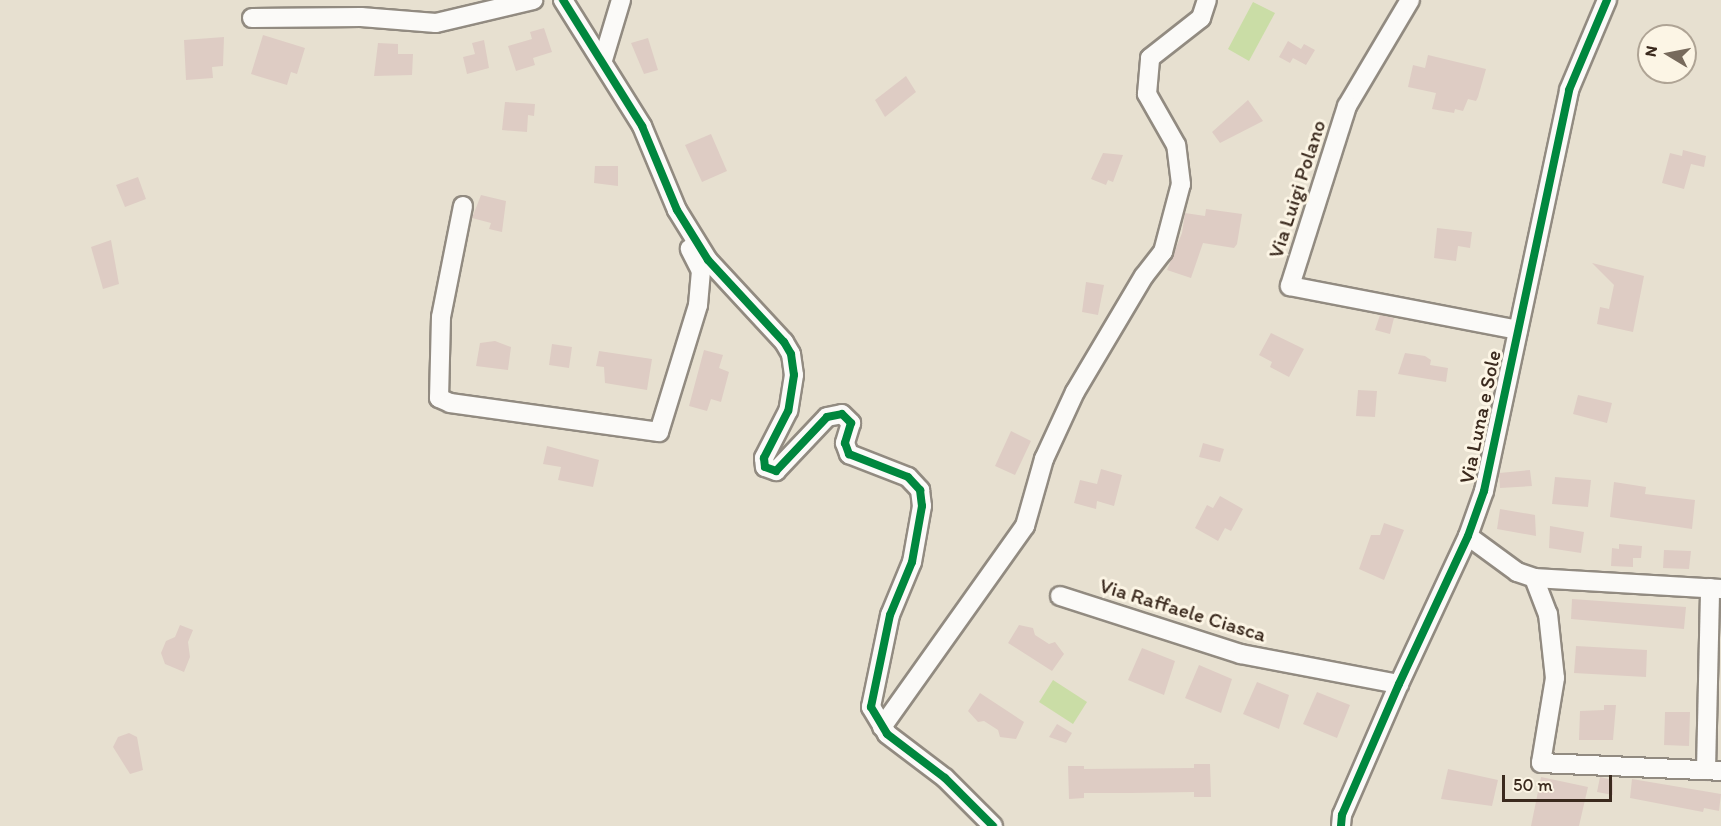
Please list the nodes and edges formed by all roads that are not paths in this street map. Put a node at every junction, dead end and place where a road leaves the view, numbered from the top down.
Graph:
1 (533, 0) edge
2 (563, 0) edge
3 (621, 0) edge
4 (1207, 0) edge
5 (1410, 0) edge
6 (1607, 0) edge
7 (252, 18) dead end
8 (603, 60) junction
9 (463, 206) dead end
10 (677, 210) junction
11 (1518, 330) junction
12 (1468, 536) junction
13 (1534, 578) junction
14 (1715, 589) edge
15 (1060, 596) dead end
16 (1399, 684) junction
17 (882, 727) junction
18 (1713, 771) edge
19 (993, 826) edge
20 (1341, 826) edge

1 - 7 street
2 - 8 street
3 - 8 street
4 - 17 street
5 - 11 street, Via Luigi Polano
6 - 11 street, Via Luna e Sole
8 - 10 street
9 - 10 street
10 - 17 street
11 - 12 street, Via Luna e Sole
12 - 13 street
12 - 16 street, Via Luna e Sole
13 - 14 street
13 - 18 street
14 - 18 street
15 - 16 street, Via Raffaele Ciasca
16 - 20 street, Via Luna e Sole
17 - 19 street

